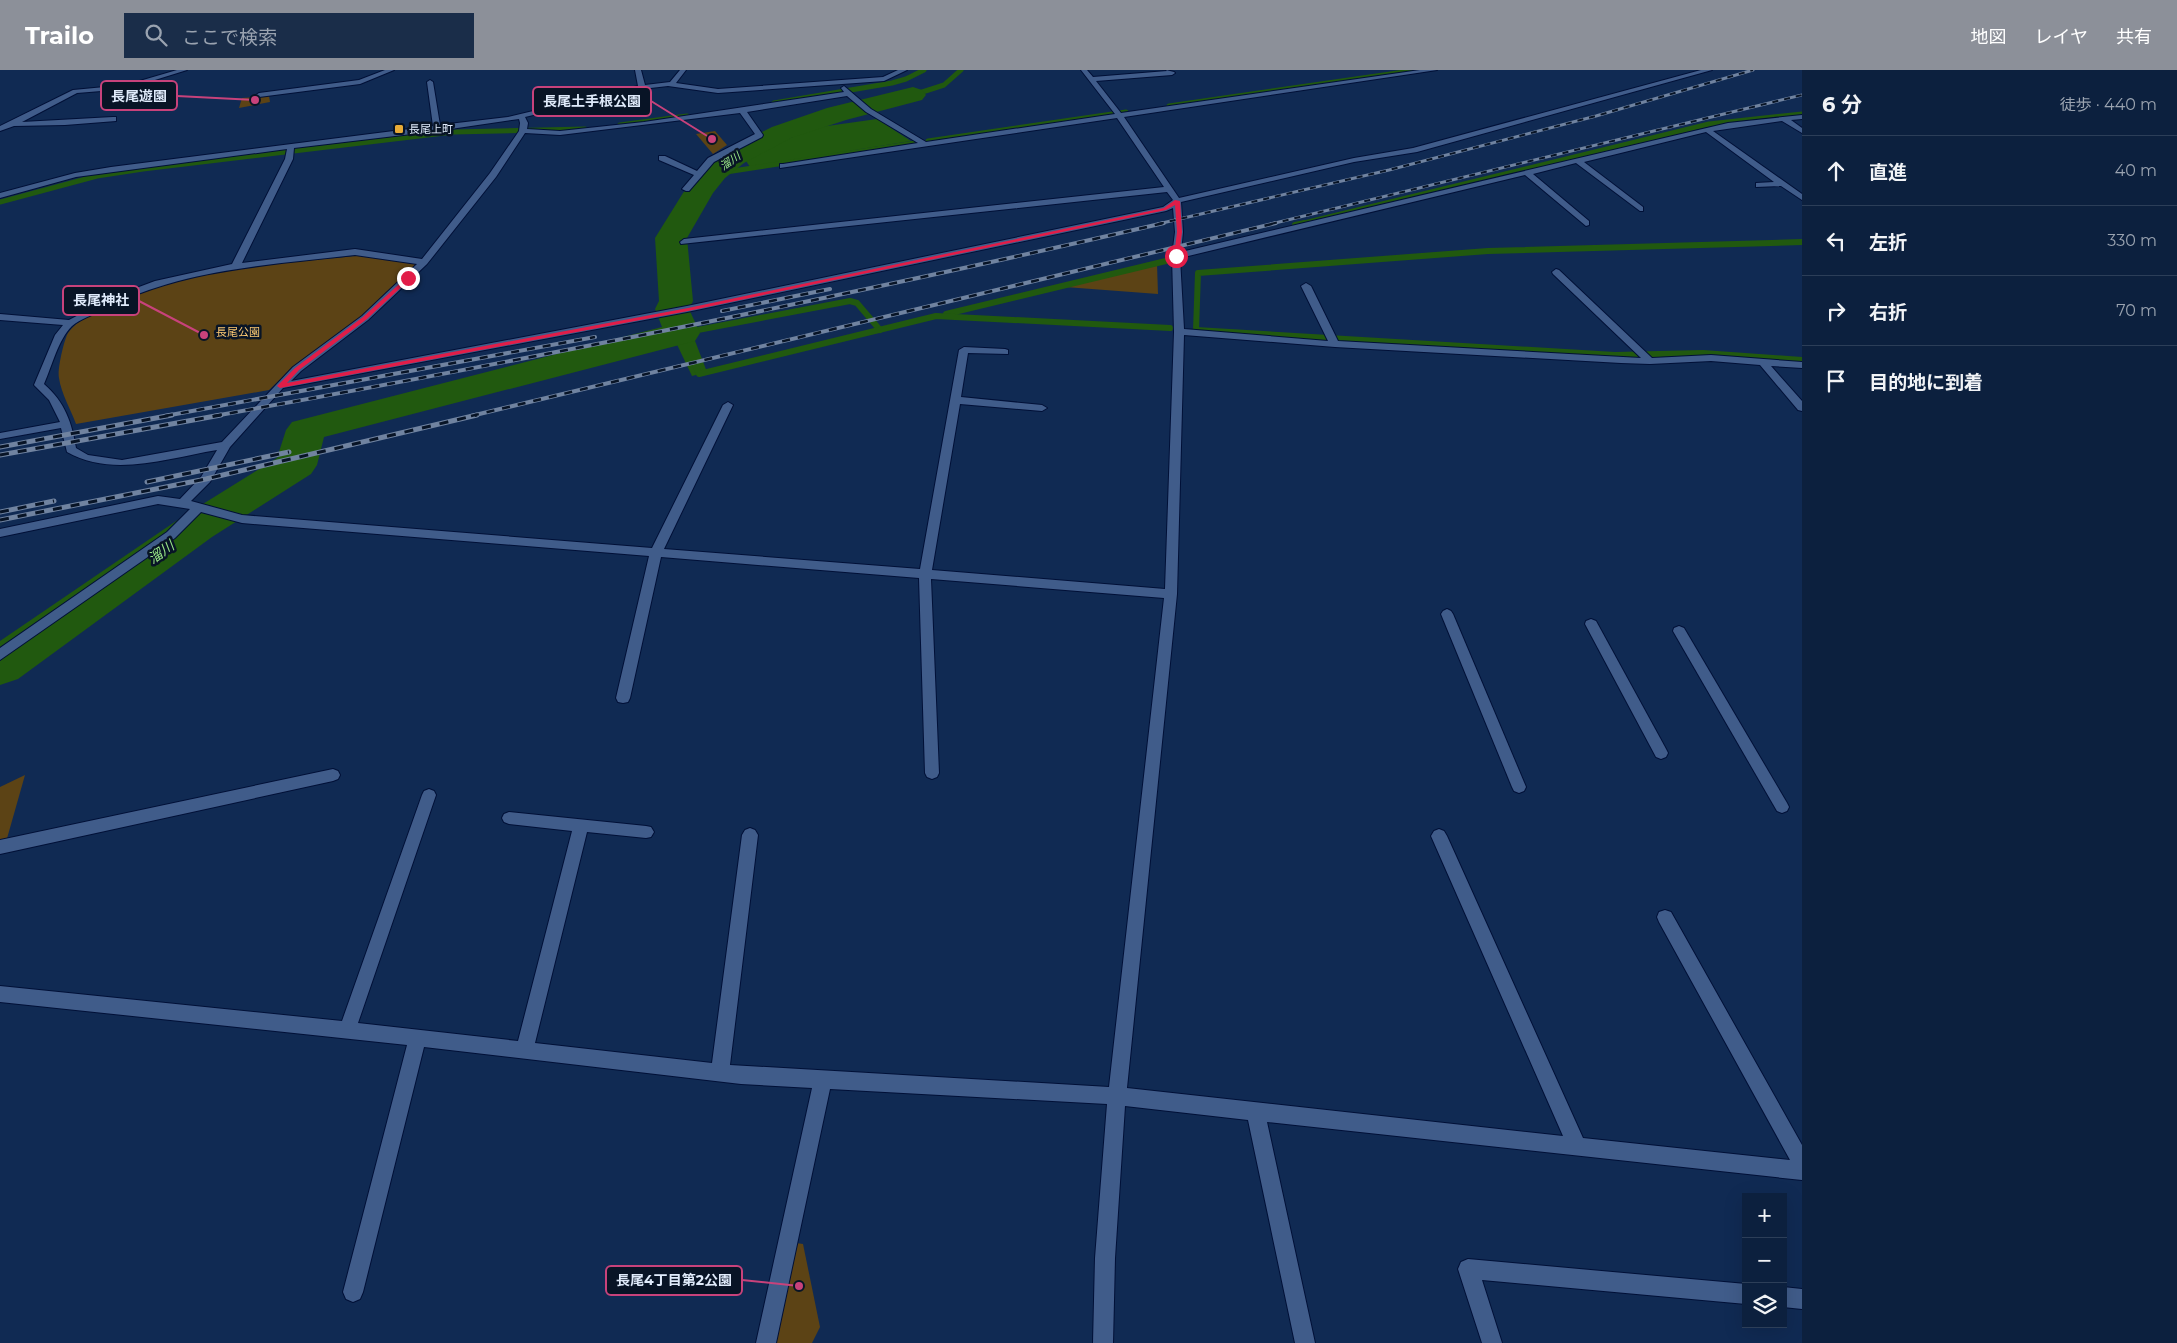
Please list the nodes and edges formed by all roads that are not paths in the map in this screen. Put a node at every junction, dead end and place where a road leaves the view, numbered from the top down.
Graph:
1 (184, 70) edge
2 (391, 70) edge
3 (638, 70) edge
4 (683, 70) edge
5 (904, 70) edge
6 (1084, 70) edge
7 (1169, 70) edge
8 (1434, 70) edge
9 (1709, 70) edge
10 (1091, 79) junction
11 (430, 82) dead end
12 (671, 85) junction
13 (642, 86) junction
14 (845, 90) junction
15 (259, 95) dead end
16 (742, 111) junction
17 (1118, 114) junction
18 (522, 116) junction
19 (1802, 117) edge
20 (113, 119) dead end
21 (1785, 120) junction
22 (13, 124) junction
23 (0, 129) edge
24 (437, 129) junction
25 (523, 129) junction
26 (1707, 130) junction
27 (1802, 132) edge
28 (924, 144) junction
29 (291, 150) junction
30 (662, 158) dead end
31 (1578, 161) junction
32 (783, 166) dead end
33 (1527, 173) junction
34 (698, 174) junction
35 (1782, 184) junction
36 (1759, 185) dead end
37 (686, 189) dead end
38 (1169, 189) junction
39 (0, 196) edge
40 (1802, 198) edge
41 (1177, 201) junction
42 (1640, 209) dead end
43 (1586, 223) dead end
44 (684, 242) dead end
45 (1176, 256) junction
46 (424, 262) junction
47 (236, 266) junction
48 (1556, 272) dead end
49 (1306, 286) dead end
50 (0, 317) edge
51 (70, 323) junction
52 (1179, 332) junction
53 (1333, 340) junction
54 (1004, 352) dead end
55 (1646, 357) junction
56 (1763, 362) junction
57 (1802, 365) edge
58 (280, 386) junction
59 (955, 400) junction
60 (728, 405) dead end
61 (1042, 408) dead end
62 (1802, 408) edge
63 (67, 424) junction
64 (0, 436) edge
65 (225, 445) junction
66 (183, 503) junction
67 (202, 509) junction
68 (0, 533) edge
69 (656, 552) junction
70 (926, 574) junction
71 (1171, 594) junction
72 (1447, 614) dead end
73 (1591, 624) dead end
74 (1679, 631) dead end
75 (0, 655) edge
76 (623, 698) dead end
77 (1661, 753) dead end
78 (932, 774) dead end
79 (333, 775) dead end
80 (1519, 787) dead end
81 (429, 795) dead end
82 (1782, 807) dead end
83 (509, 818) dead end
84 (581, 825) junction
85 (646, 832) dead end
86 (750, 834) dead end
87 (1440, 836) dead end
88 (0, 847) edge
89 (1665, 917) dead end
90 (0, 994) edge
91 (347, 1030) junction
92 (418, 1038) junction
93 (524, 1050) junction
94 (720, 1072) junction
95 (824, 1079) junction
96 (1117, 1096) junction
97 (1256, 1112) junction
98 (1578, 1147) junction
99 (1802, 1164) edge
100 (1802, 1171) edge
101 (353, 1292) dead end
102 (1742, 1294) edge
103 (1787, 1297) edge
104 (1802, 1299) edge
105 (766, 1343) edge
106 (1102, 1343) edge
107 (1305, 1343) edge
108 (1492, 1343) edge

1 - 22 street
2 - 15 street
3 - 13 street
4 - 12 street
5 - 14 street
6 - 10 street
7 - 10 street
8 - 17 street
9 - 41 street
10 - 17 street
11 - 24 street
12 - 13 street
12 - 14 street
13 - 18 street
14 - 16 street
14 - 28 street
16 - 25 street
16 - 34 street
17 - 28 street
17 - 38 street
18 - 24 street
18 - 25 street
19 - 21 street
20 - 22 street
21 - 26 street
21 - 27 street
22 - 23 street
24 - 29 street
25 - 46 street
26 - 31 street
26 - 35 street
28 - 32 street
29 - 39 street
29 - 47 street
30 - 34 street
31 - 33 street
31 - 42 street
33 - 43 street
33 - 45 street
34 - 37 street
35 - 36 street
35 - 40 street
38 - 41 street
38 - 44 street
41 - 45 street
41 - 58 street
45 - 52 street
46 - 47 street
46 - 58 street
47 - 51 street
48 - 55 street
49 - 53 street
50 - 51 street
51 - 63 street
52 - 53 street
52 - 71 street
53 - 55 street
54 - 59 street
55 - 56 street
56 - 57 street
56 - 62 street
58 - 65 street
59 - 61 street
59 - 70 street
60 - 69 street
63 - 64 street
63 - 65 street
65 - 66 street
66 - 67 street
66 - 68 street
67 - 69 street
67 - 75 street
69 - 70 street
69 - 76 street
70 - 71 street
70 - 78 street
71 - 96 street
72 - 80 street
73 - 77 street
74 - 82 street
79 - 88 street
81 - 91 street
83 - 84 street
84 - 85 street
84 - 93 street
86 - 94 street
87 - 98 street
89 - 99 street
90 - 91 street
91 - 92 street
92 - 93 street
92 - 101 street
93 - 94 street
94 - 95 street
95 - 96 street
95 - 105 street
96 - 97 street
96 - 106 street
97 - 98 street
97 - 107 street
98 - 100 street
102 - 108 street
103 - 104 street

